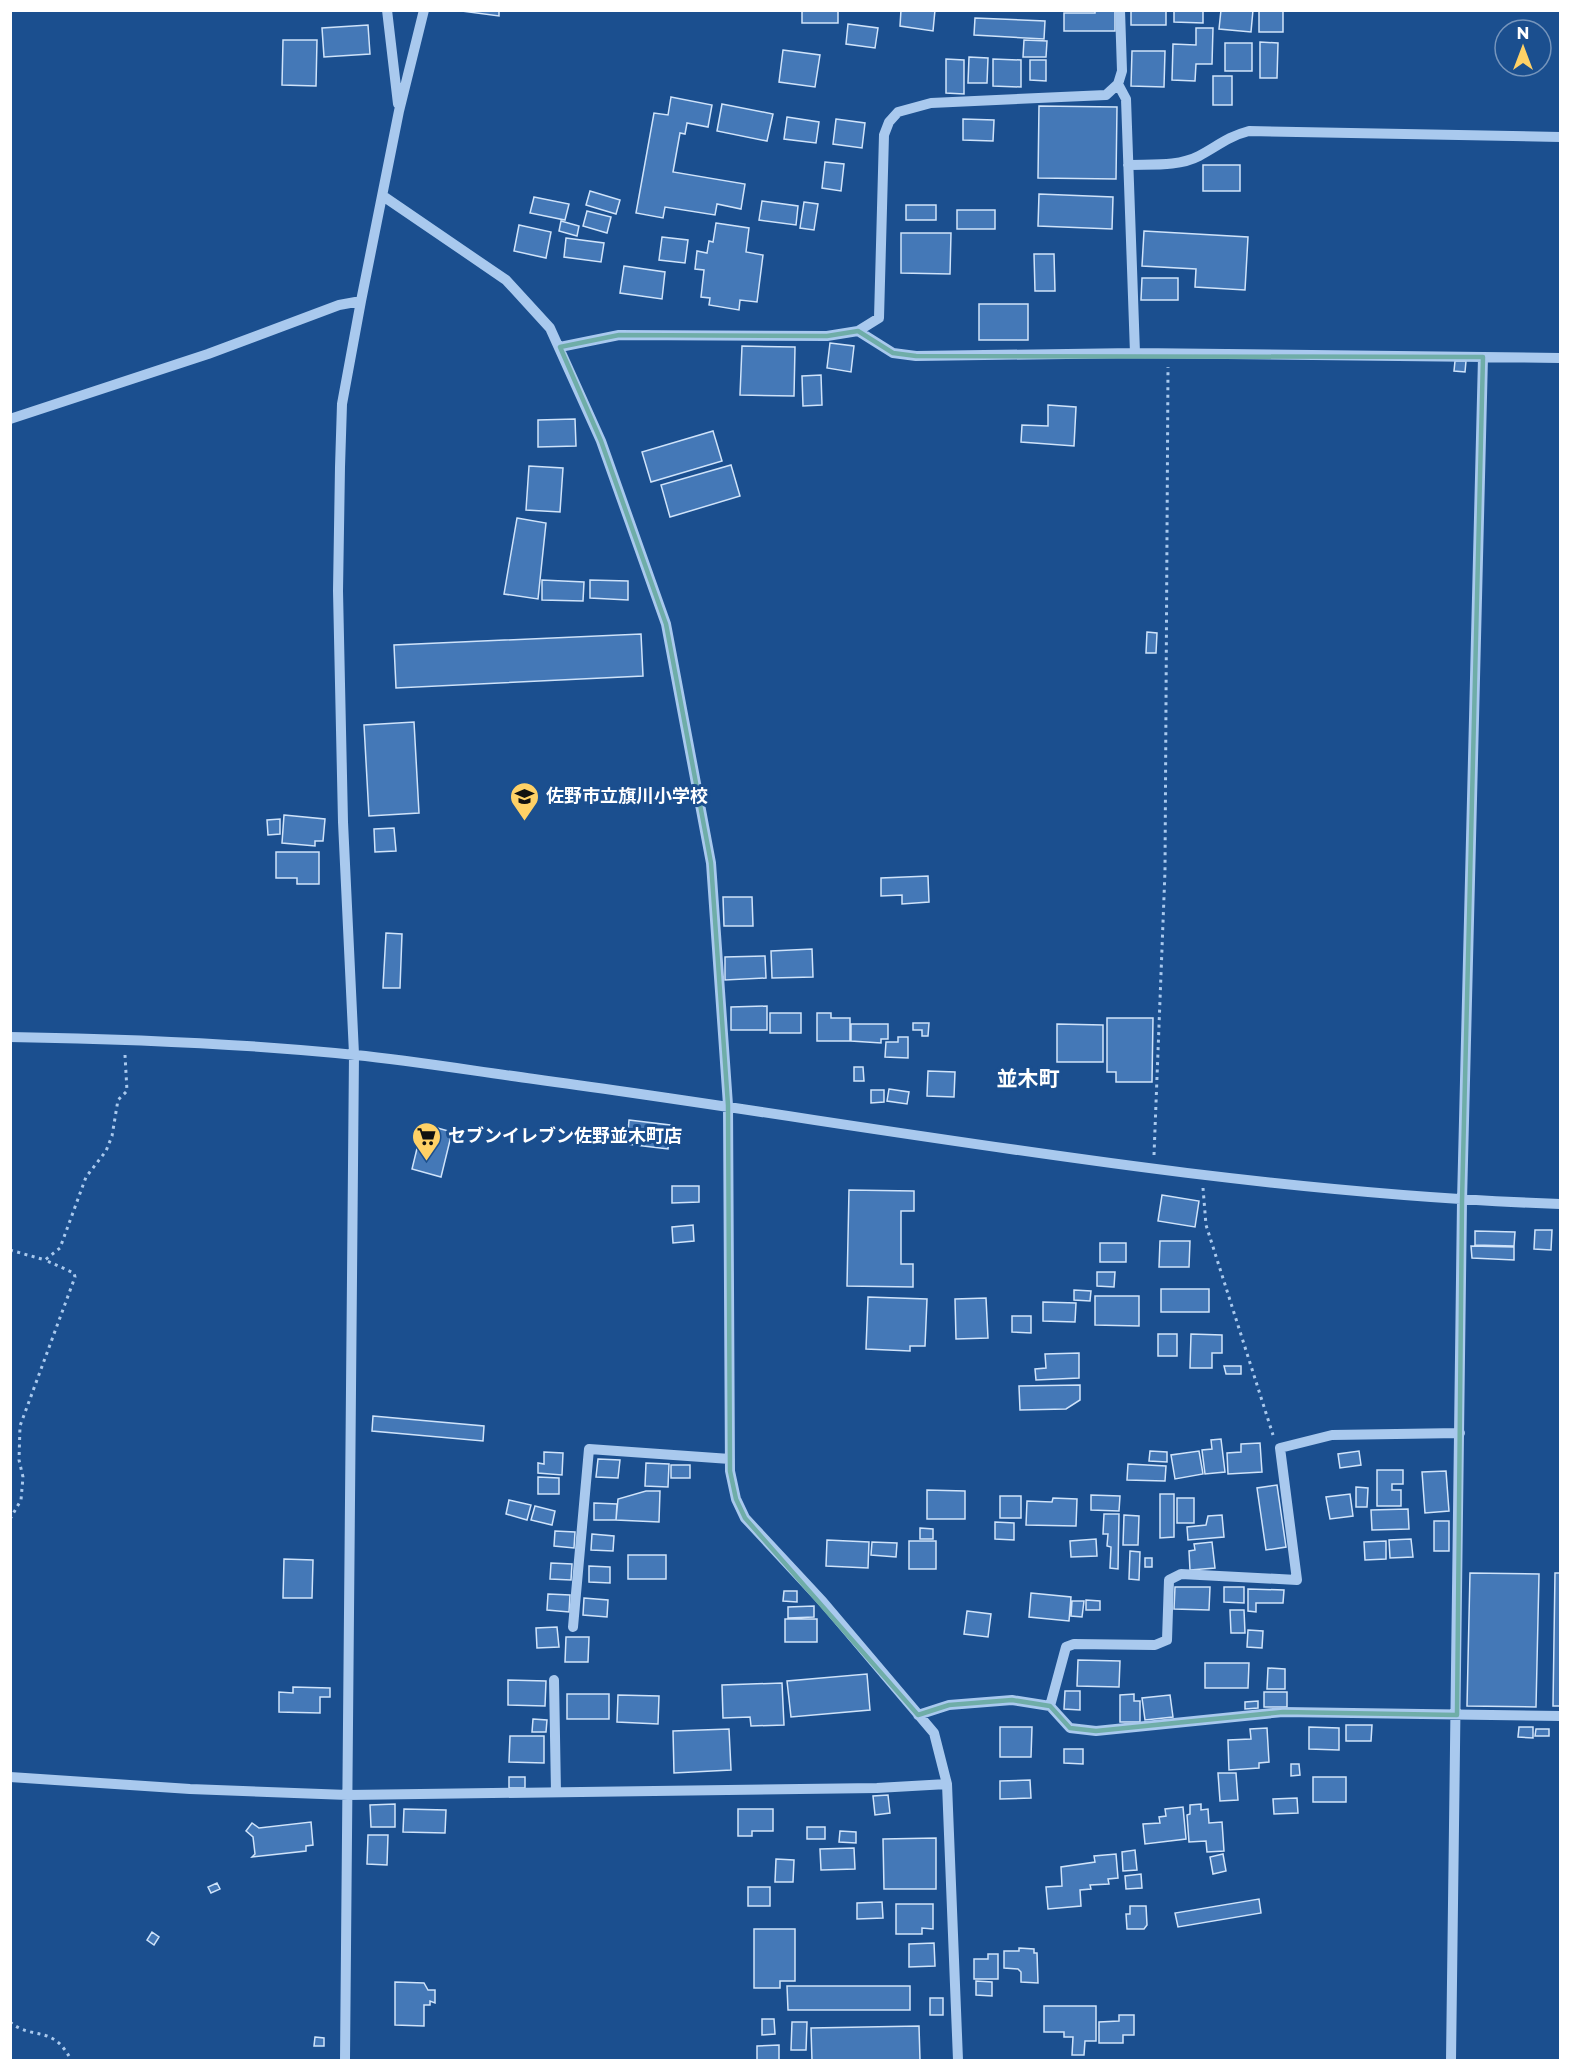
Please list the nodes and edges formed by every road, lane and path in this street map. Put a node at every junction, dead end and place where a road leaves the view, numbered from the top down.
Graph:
1 (387, 10) edge
2 (424, 10) edge
3 (1120, 10) edge
4 (1118, 84) junction
5 (399, 111) junction
6 (1560, 137) edge
7 (1128, 165) junction
8 (383, 196) junction
9 (361, 301) junction
10 (858, 331) junction
11 (560, 347) junction
12 (1135, 353) junction
13 (1168, 354) junction
14 (1483, 357) junction
15 (1560, 358) edge
16 (10, 419) edge
17 (10, 1037) edge
18 (125, 1039) junction
19 (354, 1054) junction
20 (728, 1105) junction
21 (1154, 1169) junction
22 (1202, 1174) junction
23 (1462, 1201) junction
24 (1560, 1204) edge
25 (10, 1250) edge
26 (45, 1260) junction
27 (1460, 1433) junction
28 (1280, 1448) junction
29 (730, 1459) junction
30 (10, 1519) edge
31 (573, 1627) dead end
32 (554, 1680) dead end
33 (1050, 1706) junction
34 (918, 1715) junction
35 (1457, 1715) junction
36 (1560, 1716) edge
37 (10, 1777) edge
38 (947, 1784) junction
39 (556, 1792) junction
40 (348, 1794) junction
41 (10, 2022) edge
42 (71, 2061) edge
43 (345, 2061) edge
44 (958, 2061) edge
45 (1451, 2061) edge

1 - 5 street
2 - 5 street
3 - 4 street
4 - 7 street
4 - 10 street
5 - 8 street
6 - 7 street
7 - 12 street
8 - 9 street
8 - 11 street
9 - 16 street
9 - 19 street
10 - 11 street
10 - 12 street
11 - 20 street
12 - 13 street
13 - 14 street
13 - 21 path
14 - 15 street
14 - 23 street
17 - 18 street
18 - 19 street
18 - 26 path
19 - 20 street
19 - 40 street
20 - 21 street
20 - 29 street
21 - 22 street
22 - 23 street
22 - 28 path
23 - 24 street
23 - 27 street
25 - 26 path
26 - 30 path
27 - 28 street
27 - 35 street
28 - 33 street
29 - 31 street
29 - 34 street
32 - 39 street
33 - 34 street
33 - 35 street
34 - 38 street
35 - 36 street
35 - 45 street
37 - 40 street
38 - 39 street
38 - 44 street
39 - 40 street
40 - 43 street
41 - 42 path

